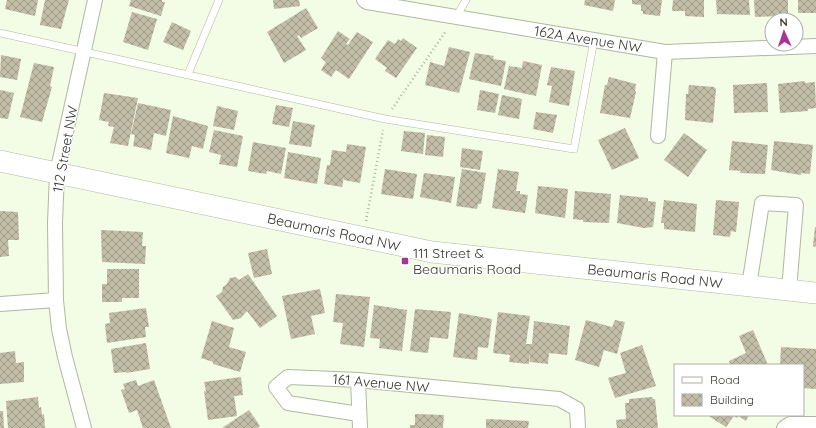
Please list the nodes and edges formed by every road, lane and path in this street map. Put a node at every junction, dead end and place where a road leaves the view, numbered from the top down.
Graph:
1 (95, 0) edge
2 (219, 0) edge
3 (364, 0) edge
4 (466, 0) edge
5 (456, 17) junction
6 (0, 33) edge
7 (594, 40) junction
8 (816, 46) edge
9 (84, 52) junction
10 (665, 52) junction
11 (188, 74) junction
12 (658, 136) dead end
13 (0, 160) edge
14 (57, 173) junction
15 (749, 286) junction
16 (789, 290) junction
17 (816, 293) edge
18 (56, 300) junction
19 (0, 304) edge
20 (358, 380) junction
21 (359, 421) edge
22 (816, 424) edge
23 (84, 428) edge
24 (578, 428) edge
25 (784, 428) edge

1 - 9 street, 112 Street NW
2 - 11 lane
3 - 5 street, 162A Avenue NW
4 - 5 lane
5 - 7 street, 162A Avenue NW
6 - 9 lane
7 - 10 street, 162A Avenue NW
7 - 11 lane
8 - 10 street, 162A Avenue NW
9 - 11 lane
9 - 14 street, 112 Street NW
10 - 12 street
13 - 14 street, Beaumaris Road NW
14 - 15 street, Beaumaris Road NW
14 - 18 street, 112 Street NW
15 - 16 street, Beaumaris Road NW
15 - 16 street
16 - 17 street, Beaumaris Road NW
18 - 19 street
18 - 23 street, 112 Street NW
20 - 21 street
20 - 21 street, 161 Avenue NW
20 - 24 street, 161 Avenue NW
22 - 25 street

